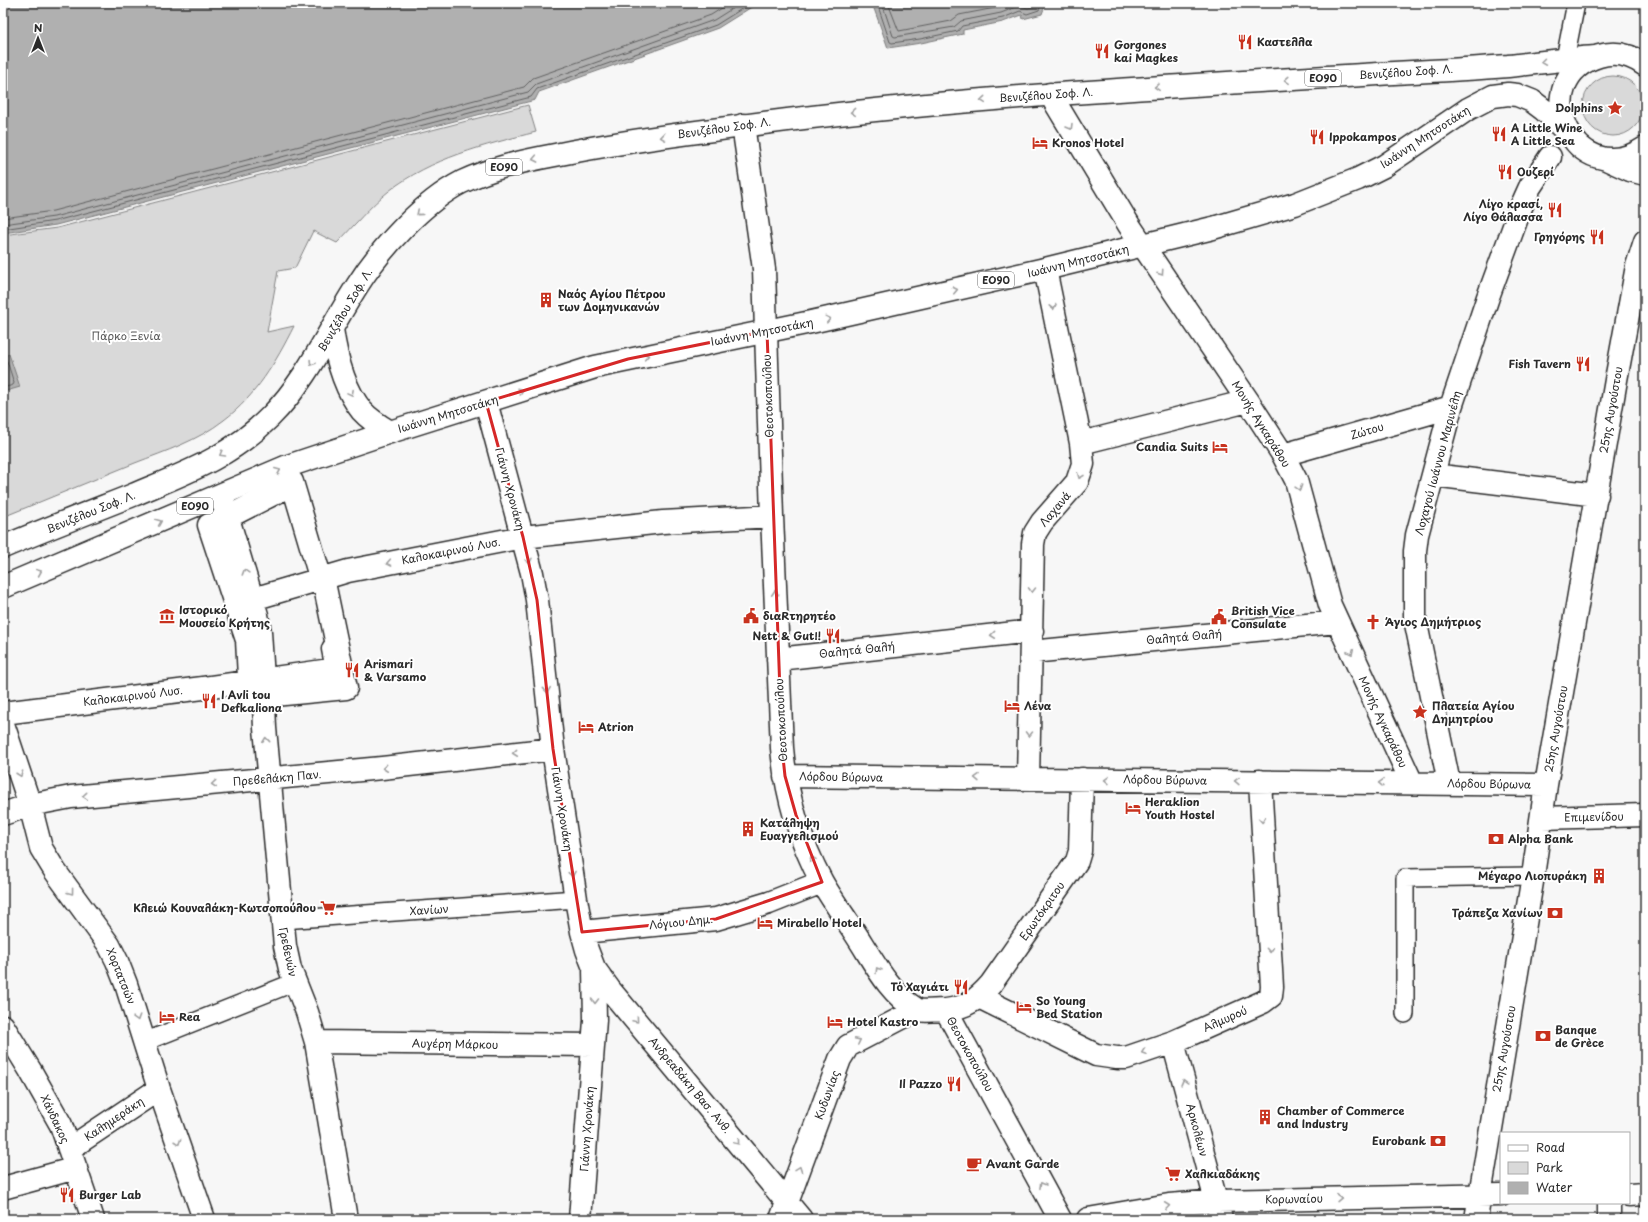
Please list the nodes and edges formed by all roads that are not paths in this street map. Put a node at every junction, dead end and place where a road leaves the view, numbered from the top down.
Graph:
1 (1576, 3) edge
2 (1595, 57) junction
3 (1565, 59) junction
4 (1645, 65) edge
5 (1050, 94) junction
6 (744, 125) junction
7 (1569, 134) junction
8 (1645, 148) edge
9 (1599, 156) junction
10 (1550, 157) dead end
11 (1645, 174) edge
12 (1645, 241) edge
13 (1143, 245) junction
14 (1045, 269) junction
15 (332, 330) junction
16 (767, 332) junction
17 (1248, 401) junction
18 (486, 402) junction
19 (1451, 407) junction
20 (390, 432) junction
21 (1081, 443) junction
22 (1283, 456) junction
23 (1433, 475) junction
24 (221, 495) junction
25 (1597, 495) junction
26 (772, 516) junction
27 (228, 517) junction
28 (524, 537) junction
29 (3, 547) edge
30 (320, 579) junction
31 (3, 587) edge
32 (253, 599) junction
33 (1337, 622) junction
34 (1031, 641) junction
35 (778, 659) junction
36 (259, 685) junction
37 (3, 713) edge
38 (3, 724) edge
39 (553, 749) junction
40 (785, 776) junction
41 (270, 779) junction
42 (1028, 779) junction
43 (1082, 779) junction
44 (1260, 781) junction
45 (1412, 783) junction
46 (1449, 783) junction
47 (1546, 785) junction
48 (30, 805) junction
49 (3, 814) edge
50 (1645, 815) edge
51 (1542, 818) junction
52 (1533, 876) junction
53 (822, 882) junction
54 (576, 899) junction
55 (282, 920) junction
56 (582, 932) junction
57 (594, 968) junction
58 (294, 982) junction
59 (979, 997) junction
60 (917, 1010) junction
61 (946, 1010) junction
62 (1405, 1014) dead end
63 (3, 1026) edge
64 (144, 1042) junction
65 (316, 1042) junction
66 (1173, 1042) junction
67 (593, 1045) junction
68 (159, 1089) junction
69 (72, 1159) junction
70 (3, 1188) edge
71 (1645, 1194) edge
72 (1490, 1195) edge
73 (1630, 1195) edge
74 (1609, 1204) edge
75 (784, 1210) edge
76 (1219, 1210) edge
77 (92, 1219) edge
78 (204, 1219) edge
79 (346, 1219) edge
80 (580, 1219) edge
81 (801, 1219) edge
82 (1060, 1219) edge
83 (1088, 1219) edge
84 (1476, 1219) edge
85 (1609, 1219) edge

1 - 3 lane
2 - 3 street, Βενιζέλου Σοφ. Λ. / ΕΟ90
2 - 4 street, ΕΟ90
2 - 7 street, ΕΟ90
3 -> 5 street, Βενιζέλου Σοφ. Λ. / ΕΟ90
5 -> 6 street, Βενιζέλου Σοφ. Λ. / ΕΟ90
5 -> 13 street, Μονής Αγκαράθου
6 -> 15 street, Βενιζέλου Σοφ. Λ. / ΕΟ90
6 - 16 street, Θεοτοκοπούλου
7 - 9 street, ΕΟ90
7 - 13 street, Ιωάννη Μητσοτάκη / ΕΟ90
8 - 9 street, ΕΟ90
9 - 11 street, ΕΟ90
10 - 19 street, Λοχαγού Ιωάννου Μαρινέλη
12 - 25 street, 25ης Αυγούστου
13 - 14 street, Ιωάννη Μητσοτάκη / ΕΟ90
13 -> 17 street, Μονής Αγκαράθου
16 -> 14 street, Ιωάννη Μητσοτάκη / ΕΟ90
14 -> 21 street, Λαχανά
15 -> 20 street
15 -> 29 street, Βενιζέλου Σοφ. Λ. / ΕΟ90
18 -> 16 street, Ιωάννη Μητσοτάκη / ΕΟ90
16 - 26 street, Θεοτοκοπούλου
17 - 21 street
17 - 22 street, Μονής Αγκαράθου
18 - 20 street, Ιωάννη Μητσοτάκη / ΕΟ90
18 - 28 street, Γιάννη Χρονάκη
19 - 22 street, Ζώτου
19 - 23 street, Λοχαγού Ιωάννου Μαρινέλη
24 -> 20 street, ΕΟ90
21 -> 34 street, Λαχανά
22 -> 33 street, Μονής Αγκαράθου
23 - 25 street
23 - 46 street, Λοχαγού Ιωάννου Μαρινέλη
24 - 27 street
31 -> 24 street, ΕΟ90
25 - 47 street, 25ης Αυγούστου
26 - 28 street, Καλοκαιρινού Λυσ.
35 -> 26 street, Θεοτοκοπούλου
27 - 30 street
32 -> 27 street
27 - 36 street
28 -> 30 street, Καλοκαιρινού Λυσ.
28 -> 39 street, Γιάννη Χρονάκη
30 - 32 street, Καλοκαιρινού Λυσ.
30 - 36 street, Καλοκαιρινού Λυσ.
32 - 36 street
33 - 34 street, Θαλητά Θαλή
33 -> 45 street, Μονής Αγκαράθου
34 -> 35 street, Θαλητά Θαλή
34 -> 42 street, Λαχανά
35 - 40 street, Θεοτοκοπούλου
36 - 37 street, Καλοκαιρινού Λυσ.
41 -> 36 street, Γρεβενών
38 -> 48 street, Χορτατσών
39 -> 41 street, Πρεβελάκη Παν.
39 -> 54 street, Γιάννη Χρονάκη
42 -> 40 street, Λόρδου Βύρωνα
53 -> 40 street, Θεοτοκοπούλου
41 -> 48 street, Πρεβελάκη Παν.
41 - 55 street, Γρεβενών
42 - 43 street, Λόρδου Βύρωνα
44 -> 43 street, Λόρδου Βύρωνα
43 - 59 street, Ερωτόκριτου
45 -> 44 street, Λόρδου Βύρωνα
44 -> 66 street, Αλμυρού
45 - 46 street, Λόρδου Βύρωνα
46 - 47 street, Λόρδου Βύρωνα
47 - 51 street, 25ης Αυγούστου
48 - 49 street, Πρεβελάκη Παν.
48 -> 64 street, Χορτατσών
50 - 51 street, Επιμενίδου
51 - 52 street, 25ης Αυγούστου
52 - 62 lane
52 - 72 street, 25ης Αυγούστου
53 - 56 street, Λόγιου Δημ.
60 -> 53 street, Θεοτοκοπούλου
54 - 55 lane, Χανίων
54 - 56 street, Γιάννη Χρονάκη
55 - 58 street, Γρεβενών
56 - 57 street, Γιάννη Χρονάκη
57 -> 67 street, Γιάννη Χρονάκη
57 -> 75 street, Ανδρεαδάκη Βασ. Ανθ.
58 - 64 lane
58 - 65 street, Γρεβενών
59 - 61 street, Ερωτόκριτου
66 -> 59 street, Αλμυρού
60 - 61 street, Θεοτοκοπούλου
75 -> 60 street, Κυδωνίας
82 -> 61 street, Θεοτοκοπούλου
63 - 69 street, Χάνδακος
64 - 68 street, Χορτατσών
65 - 67 street, Αυγέρη Μάρκου
65 - 79 street, Γρεβενών
76 -> 66 street, Αρκολέων
67 - 80 street, Γιάννη Χρονάκη
68 - 69 street, Καλημεράκη
68 -> 78 street, Χορτατσών
69 - 70 street, Καλημεράκη
69 - 77 street, Χάνδακος
71 - 73 street
76 -> 72 street, Κορωναίου
72 - 84 street, 25ης Αυγούστου
74 - 85 street
75 - 81 street, Ανδρεαδάκη Βασ. Ανθ.
83 -> 76 street, Κορωναίου

